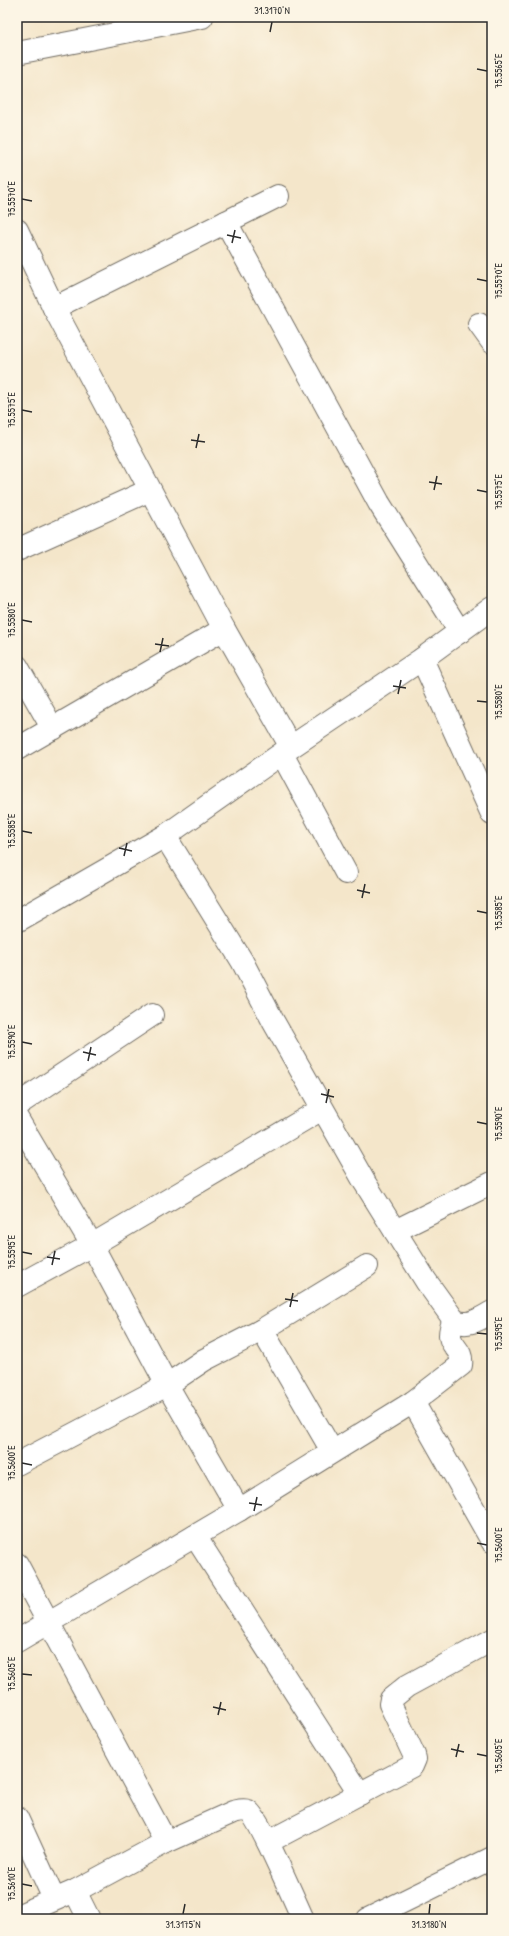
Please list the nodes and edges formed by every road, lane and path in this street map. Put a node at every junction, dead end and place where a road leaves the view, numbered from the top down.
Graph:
1 (202, 17) edge
2 (17, 53) edge
3 (278, 196) dead end
4 (226, 222) junction
5 (17, 230) edge
6 (54, 308) junction
7 (479, 324) dead end
8 (492, 342) edge
9 (150, 490) junction
10 (17, 550) edge
11 (492, 608) edge
12 (224, 629) junction
13 (460, 632) junction
14 (422, 659) junction
15 (17, 666) edge
16 (53, 729) junction
17 (17, 749) edge
18 (287, 750) junction
19 (492, 814) edge
20 (165, 836) junction
21 (346, 873) dead end
22 (17, 921) edge
23 (152, 1015) dead end
24 (17, 1105) edge
25 (322, 1109) junction
26 (17, 1118) edge
27 (492, 1183) edge
28 (395, 1231) junction
29 (92, 1245) junction
30 (367, 1266) dead end
31 (17, 1286) edge
32 (492, 1312) edge
33 (454, 1320) junction
34 (262, 1330) junction
35 (167, 1385) junction
36 (413, 1402) junction
37 (332, 1451) junction
38 (17, 1464) edge
39 (239, 1510) junction
40 (196, 1536) junction
41 (492, 1540) edge
42 (17, 1564) edge
43 (49, 1624) junction
44 (492, 1640) edge
45 (17, 1641) edge
46 (360, 1794) junction
47 (17, 1818) edge
48 (166, 1842) junction
49 (268, 1842) junction
50 (492, 1858) edge
51 (75, 1891) junction
52 (54, 1899) junction
53 (17, 1916) edge
54 (89, 1919) edge
55 (303, 1919) edge
56 (368, 1919) edge

1 - 2 street
3 - 4 street
4 - 6 street
4 - 13 street
5 - 6 street
6 - 9 street
7 - 8 street
9 - 10 street
9 - 12 street
11 - 13 street
12 - 16 street
12 - 18 street
13 - 14 street
14 - 18 street
14 - 19 street
15 - 16 street
16 - 17 street
18 - 20 street
18 - 21 street
20 - 22 street
20 - 25 street
23 - 24 street
25 - 28 street
25 - 29 street
26 - 29 street
27 - 28 street
28 - 33 street
29 - 31 street
29 - 35 street
30 - 34 street
32 - 33 street
33 - 36 street
34 - 35 street
34 - 37 street
35 - 38 street
35 - 39 street
36 - 37 street
36 - 41 street
37 - 39 street
39 - 40 street
40 - 43 street
40 - 46 street
42 - 43 street
43 - 45 street
43 - 48 street
44 - 46 street
46 - 49 street
47 - 52 street
48 - 49 street
48 - 51 street
49 - 55 street
50 - 56 street
51 - 52 street
51 - 54 street
52 - 53 street

